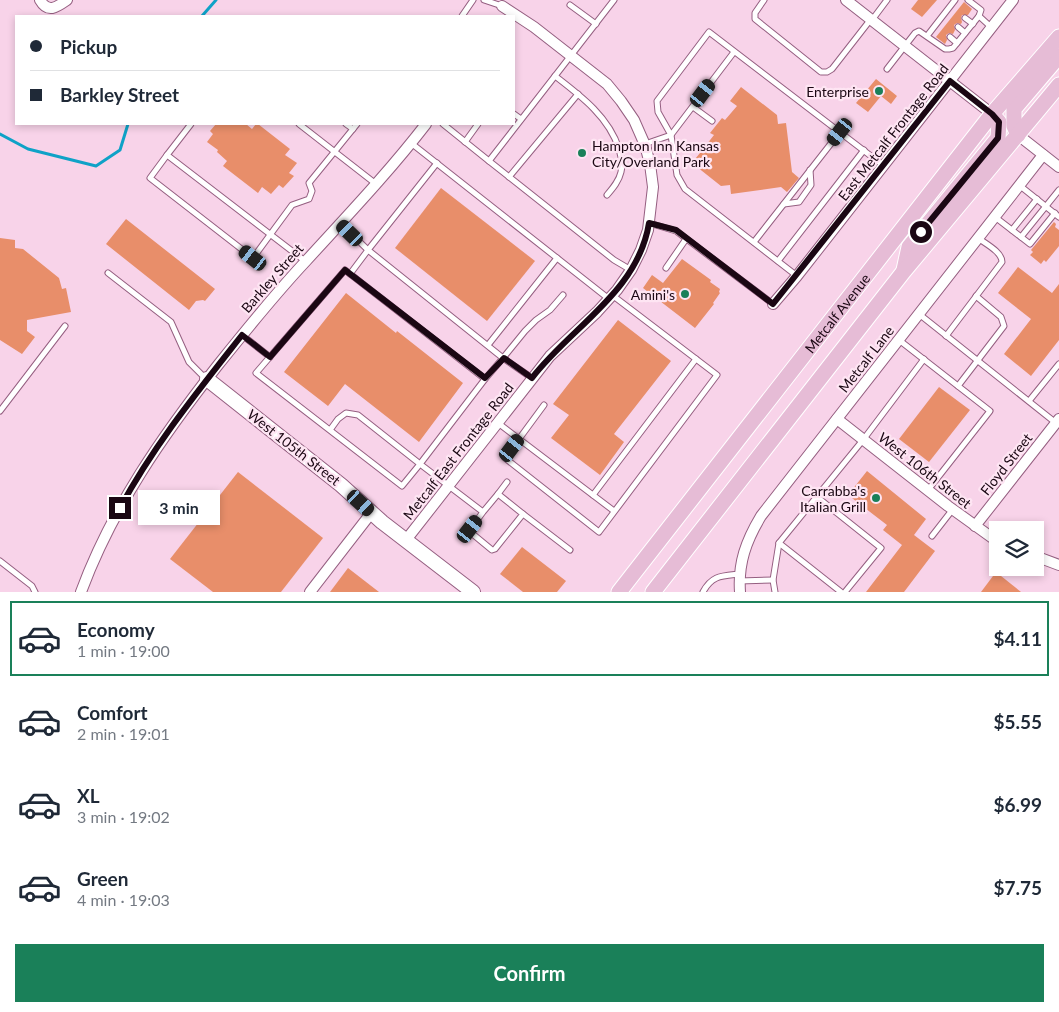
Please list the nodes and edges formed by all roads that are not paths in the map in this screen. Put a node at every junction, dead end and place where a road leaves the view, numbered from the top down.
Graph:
1 (40, 0) edge
2 (67, 0) edge
3 (473, 0) edge
4 (484, 0) edge
5 (614, 0) edge
6 (764, 0) edge
7 (846, 0) edge
8 (887, 0) edge
9 (955, 0) edge
10 (968, 0) edge
11 (1013, 0) edge
12 (503, 3) edge
13 (570, 5) dead end
14 (951, 6) junction
15 (957, 11) dead end
16 (944, 14) junction
17 (463, 15) edge
18 (497, 15) edge
19 (979, 16) junction
20 (966, 18) dead end
21 (871, 20) junction
22 (950, 20) dead end
23 (596, 24) junction
24 (972, 24) junction
25 (936, 25) junction
26 (958, 27) dead end
27 (992, 28) junction
28 (942, 30) dead end
29 (965, 33) junction
30 (927, 36) junction
31 (950, 37) dead end
32 (1059, 37) edge
33 (956, 43) junction
34 (905, 46) junction
35 (734, 52) junction
36 (572, 56) junction
37 (1059, 56) edge
38 (887, 69) dead end
39 (555, 76) junction
40 (950, 81) junction
41 (1059, 85) edge
42 (578, 94) junction
43 (1059, 102) edge
44 (693, 106) junction
45 (1040, 109) junction
46 (992, 114) junction
47 (515, 115) edge
48 (521, 120) junction
49 (712, 121) dead end
50 (190, 125) edge
51 (299, 125) edge
52 (347, 125) edge
53 (357, 125) edge
54 (425, 125) edge
55 (444, 125) edge
56 (477, 125) edge
57 (353, 129) junction
58 (840, 132) junction
59 (671, 135) junction
60 (1018, 135) junction
61 (465, 142) junction
62 (412, 143) junction
63 (645, 145) junction
64 (864, 150) junction
65 (336, 152) junction
66 (167, 155) junction
67 (1043, 155) junction
68 (489, 161) junction
69 (437, 163) junction
70 (884, 166) junction
71 (1059, 167) edge
72 (810, 170) junction
73 (509, 176) junction
74 (376, 184) junction
75 (1019, 186) junction
76 (1059, 190) edge
77 (607, 196) dead end
78 (1037, 199) junction
79 (783, 204) junction
80 (1046, 206) junction
81 (1057, 215) edge
82 (995, 217) junction
83 (340, 223) junction
84 (649, 223) junction
85 (1012, 230) junction
86 (271, 235) junction
87 (1021, 237) junction
88 (978, 238) junction
89 (686, 239) junction
90 (754, 242) junction
91 (368, 250) junction
92 (557, 258) junction
93 (305, 261) junction
94 (778, 261) junction
95 (666, 268) dead end
96 (631, 270) junction
97 (904, 271) junction
98 (108, 273) dead end
99 (350, 274) junction
100 (797, 276) junction
101 (563, 295) dead end
102 (976, 296) junction
103 (611, 297) junction
104 (773, 304) joint
105 (919, 314) junction
106 (65, 326) dead end
107 (242, 335) junction
108 (946, 336) junction
109 (899, 340) junction
110 (488, 345) junction
111 (270, 357) junction
112 (504, 358) junction
113 (696, 359) junction
114 (924, 359) junction
115 (978, 361) junction
116 (1059, 364) edge
117 (485, 378) junction
118 (532, 378) junction
119 (207, 379) junction
120 (958, 386) junction
121 (1030, 401) junction
122 (544, 405) dead end
123 (0, 411) edge
124 (837, 419) junction
125 (1058, 421) edge
126 (498, 423) junction
127 (330, 430) junction
128 (519, 439) junction
129 (863, 440) junction
130 (420, 464) junction
131 (507, 482) dead end
132 (448, 486) junction
133 (928, 490) junction
134 (498, 494) junction
135 (593, 495) junction
136 (817, 497) junction
137 (953, 510) junction
138 (614, 511) junction
139 (372, 512) junction
140 (483, 512) junction
141 (523, 514) junction
142 (975, 526) junction
143 (932, 536) dead end
144 (989, 536) edge
145 (406, 540) junction
146 (779, 543) junction
147 (570, 550) dead end
148 (1044, 559) edge
149 (0, 562) edge
150 (1059, 565) edge
151 (740, 578) junction
152 (773, 580) junction
153 (35, 592) edge
154 (82, 592) edge
155 (310, 592) edge
156 (473, 592) edge
157 (619, 592) edge
158 (653, 592) edge
159 (702, 592) edge
160 (740, 592) edge
161 (775, 592) edge
162 (841, 592) edge
163 (845, 592) edge

1 - 2 street
3 - 17 lane
4 - 12 lane
5 - 23 lane
6 - 21 lane
7 - 21 street
8 - 21 lane
9 - 14 lane
10 - 19 lane
11 - 27 street, East Metcalf Frontage Road
12 - 18 street
12 - 36 street, Metcalf East Frontage Road
13 - 23 lane
14 - 15 lane
14 - 16 lane
16 - 22 lane
16 - 25 lane
19 - 24 lane
19 - 27 lane
20 - 24 lane
21 - 34 street
23 - 36 lane
24 - 29 lane
25 - 28 lane
25 - 30 lane
26 - 29 lane
27 - 40 street, East Metcalf Frontage Road
29 - 33 lane
30 - 33 lane
30 - 34 lane
31 - 33 lane
32 - 46 main road, Metcalf Avenue
34 - 38 lane
34 - 40 street
35 - 44 lane
35 - 58 lane
35 - 59 lane
36 - 39 lane
36 - 63 street, Metcalf East Frontage Road
37 - 60 main road
39 - 42 lane
39 - 48 lane
40 - 46 street
40 - 70 street, East Metcalf Frontage Road
41 - 45 main road, Metcalf Avenue
42 - 73 lane
42 - 77 lane
43 - 45 main road
44 - 49 lane
44 - 59 lane
45 - 60 main road, Metcalf Avenue
46 - 97 main road
46 - 157 main road, Metcalf Avenue
47 - 48 lane
48 - 68 lane
50 - 66 lane
51 - 65 lane
52 - 57 lane
53 - 57 lane
54 - 62 street, Barkley Street
55 - 61 lane
56 - 61 lane
57 - 65 lane
58 - 64 lane
58 - 72 lane
59 - 63 lane
59 - 90 lane
60 - 67 street
60 - 97 main road, Metcalf Avenue
61 - 68 lane
62 - 69 lane
62 - 74 street, Barkley Street
63 - 84 street, Metcalf East Frontage Road
64 - 70 lane
64 - 94 lane
65 - 74 lane
65 - 86 lane
66 - 86 lane
66 - 86 lane
67 - 71 street
67 - 75 street, Metcalf Lane
68 - 73 lane
69 - 91 lane
69 - 92 lane
70 - 100 street, East Metcalf Frontage Road
72 - 79 lane
72 - 79 lane
73 - 96 lane
74 - 83 street, Barkley Street
75 - 78 lane
75 - 82 street, Metcalf Lane
76 - 80 lane
78 - 80 lane
78 - 85 lane
79 - 90 lane
80 - 81 lane
80 - 87 lane
81 - 87 lane
82 - 85 lane
82 - 88 street, Metcalf Lane
83 - 91 lane
83 - 93 street, Barkley Street
84 - 89 lane
84 - 96 street, Metcalf East Frontage Road
85 - 87 lane
86 - 93 lane
88 - 102 lane
88 - 105 street, Metcalf Lane
89 - 95 lane
89 - 104 lane
90 - 94 lane
91 - 99 lane
91 - 110 lane
92 - 103 lane
92 - 110 lane
93 - 107 street, Barkley Street
94 - 100 lane
96 - 103 street, Metcalf East Frontage Road
97 - 158 main road, Metcalf Avenue
98 - 119 lane
99 - 111 lane
99 - 117 lane
100 - 104 street, East Metcalf Frontage Road
101 - 112 lane
102 - 108 lane
102 - 115 lane
103 - 113 lane
103 - 118 street, Metcalf East Frontage Road
105 - 108 lane
105 - 109 street, Metcalf Lane
106 - 123 lane
107 - 111 lane
107 - 119 street, Barkley Street
108 - 115 lane
109 - 114 lane
109 - 124 street, Metcalf Lane
110 - 112 lane
111 - 127 lane
112 - 117 lane
112 - 118 lane
113 - 135 lane
113 - 138 lane
114 - 120 lane
114 - 129 lane
115 - 120 lane
115 - 121 lane
116 - 121 lane
117 - 130 lane
118 - 126 street, Metcalf East Frontage Road
119 - 139 street, West 105th Street
119 - 154 street, Barkley Street
120 - 133 lane
121 - 125 lane
122 - 128 lane
124 - 129 street, West 106th Street
124 - 151 street, Metcalf Lane
125 - 142 street, Floyd Street
126 - 128 lane
126 - 132 street, Metcalf East Frontage Road
127 - 130 lane
127 - 130 lane
128 - 135 lane
128 - 138 lane
129 - 133 street, West 106th Street
129 - 136 lane
130 - 132 lane
131 - 134 lane
132 - 140 lane
132 - 145 street, Metcalf East Frontage Road
133 - 137 street, West 106th Street
134 - 140 lane
134 - 141 lane
135 - 138 lane
136 - 146 lane
136 - 163 lane
137 - 142 street, West 106th Street
137 - 143 lane
139 - 145 street, West 105th Street
139 - 155 street
140 - 141 lane
141 - 147 lane
142 - 144 street, West 106th Street
145 - 156 street, West 105th Street
146 - 152 lane
146 - 162 lane
148 - 150 street
149 - 153 lane
151 - 152 lane
151 - 159 lane
151 - 160 street, Metcalf Lane
152 - 161 lane

